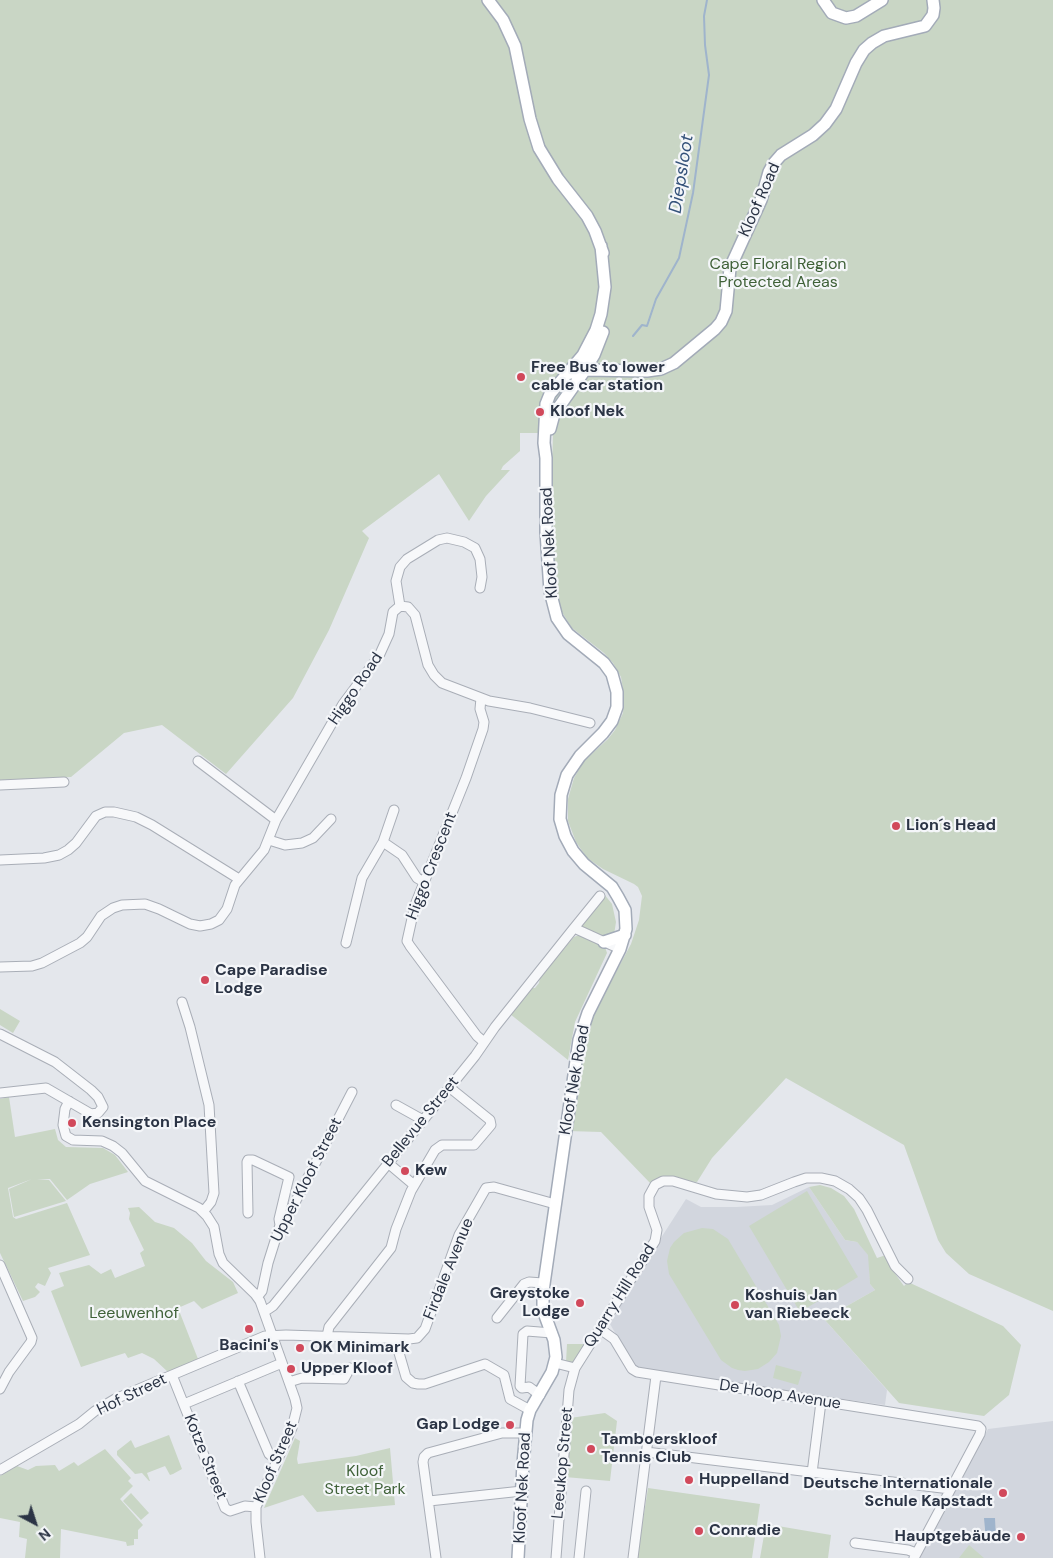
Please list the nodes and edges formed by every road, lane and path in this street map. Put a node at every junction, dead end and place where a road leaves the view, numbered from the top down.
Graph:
1 (488, 0) edge
2 (823, 0) edge
3 (882, 0) edge
4 (933, 0) edge
5 (600, 246) junction
6 (585, 370) junction
7 (564, 377) junction
8 (573, 387) junction
9 (550, 394) junction
10 (565, 397) junction
11 (546, 458) junction
12 (480, 588) dead end
13 (400, 606) junction
14 (481, 698) junction
15 (590, 724) dead end
16 (198, 761) dead end
17 (64, 782) dead end
18 (0, 785) edge
19 (394, 810) dead end
20 (331, 818) dead end
21 (276, 820) junction
22 (268, 840) junction
23 (383, 842) junction
24 (0, 860) edge
25 (239, 879) junction
26 (424, 882) junction
27 (600, 896) dead end
28 (574, 928) junction
29 (626, 935) junction
30 (346, 942) dead end
31 (604, 942) junction
32 (620, 949) junction
33 (0, 967) edge
34 (182, 1002) dead end
35 (0, 1034) edge
36 (484, 1042) junction
37 (450, 1088) junction
38 (352, 1092) dead end
39 (0, 1093) edge
40 (69, 1101) junction
41 (396, 1105) dead end
42 (423, 1120) junction
43 (388, 1163) junction
44 (414, 1185) junction
45 (555, 1204) junction
46 (203, 1212) junction
47 (248, 1213) dead end
48 (280, 1225) junction
49 (0, 1265) edge
50 (908, 1278) dead end
51 (543, 1283) junction
52 (258, 1296) junction
53 (264, 1312) junction
54 (497, 1318) dead end
55 (600, 1329) junction
56 (552, 1333) junction
57 (272, 1335) junction
58 (327, 1336) junction
59 (395, 1339) junction
60 (282, 1362) junction
61 (555, 1363) junction
62 (350, 1368) dead end
63 (575, 1368) junction
64 (172, 1376) junction
65 (656, 1376) junction
66 (238, 1381) junction
67 (289, 1382) junction
68 (0, 1389) edge
69 (540, 1395) junction
70 (821, 1402) junction
71 (184, 1404) junction
72 (530, 1410) junction
73 (525, 1433) junction
74 (646, 1452) junction
75 (277, 1460) junction
76 (0, 1470) edge
77 (812, 1473) junction
78 (950, 1489) junction
79 (522, 1490) junction
80 (586, 1491) dead end
81 (429, 1502) junction
82 (256, 1507) junction
83 (855, 1543) dead end
84 (915, 1555) edge
85 (260, 1558) edge
86 (436, 1558) edge
87 (518, 1558) edge
88 (556, 1558) edge
89 (579, 1558) edge
90 (633, 1558) edge

1 - 5 main road
2 - 3 main road
4 - 6 main road, Kloof Road
5 - 6 main road, Kloof Nek Road
5 - 7 main road
6 - 7 main road, Kloof Road
6 - 8 main road, Kloof Nek Road
7 - 8 main road
7 - 9 main road
8 - 10 main road, Kloof Nek Road
9 - 10 main road
9 - 11 main road, Kloof Nek Road
10 - 11 main road, Kloof Nek Road
11 - 29 main road, Kloof Nek Road
12 - 13 street
13 - 14 street
13 - 21 street, Higgo Road
14 - 15 street
14 - 26 street, Higgo Crescent
16 - 21 street
17 - 18 street
19 - 23 street
20 - 22 street
21 - 22 street, Higgo Road
22 - 25 street, Higgo Road
23 - 26 street
23 - 30 street
24 - 25 street
25 - 33 street, Higgo Road
26 - 36 street, Higgo Crescent
27 - 28 street, Bellevue Street
28 - 31 street
28 - 36 street, Bellevue Street
29 - 31 main road
29 - 32 main road, Kloof Nek Road
31 - 32 street
32 - 45 main road, Kloof Nek Road
34 - 46 street
35 - 40 street
36 - 37 street, Bellevue Street
37 - 42 street, Bellevue Street
37 - 44 street
38 - 48 street, Upper Kloof Street
39 - 40 street
40 - 46 street
41 - 42 street
42 - 43 street, Bellevue Street
43 - 44 street
43 - 53 street, Bellevue Street
44 - 58 street
45 - 51 main road, Kloof Nek Road
45 - 59 street, Firdale Avenue
46 - 52 street
47 - 48 street
48 - 52 street, Upper Kloof Street
49 - 68 street
50 - 55 street, Quarry Hill Road
51 - 54 street
51 - 56 main road, Kloof Nek Road
52 - 53 street, Kloof Street
53 - 57 street, Kloof Street
55 - 63 street, Quarry Hill Road
55 - 65 street, De Hoop Avenue
56 - 61 main road, Kloof Nek Road
56 - 69 street
57 - 58 street, Firdale Avenue
57 - 60 street, Kloof Street
57 - 64 street, Hof Street
58 - 59 street, Firdale Avenue
59 - 72 street
60 - 66 street
60 - 67 street, Kloof Street
61 - 63 street
61 - 69 main road, Kloof Nek Road
62 - 67 street
63 - 88 street, Leeukop Street
64 - 71 street, Kotze Street
64 - 76 street, Hof Street
65 - 70 street, De Hoop Avenue
65 - 74 street
66 - 71 street
66 - 75 street
67 - 75 street, Kloof Street
69 - 72 main road, Kloof Nek Road
70 - 77 street
70 - 78 street, De Hoop Avenue
71 - 82 street, Kotze Street
72 - 73 main road, Kloof Nek Road
73 - 79 main road, Kloof Nek Road
73 - 81 street
74 - 77 street
74 - 90 street
75 - 82 street, Kloof Street
77 - 78 street
78 - 84 street
79 - 81 street
79 - 87 main road, Kloof Nek Road
80 - 89 street
81 - 86 street
82 - 85 street, Kloof Street
83 - 84 street

